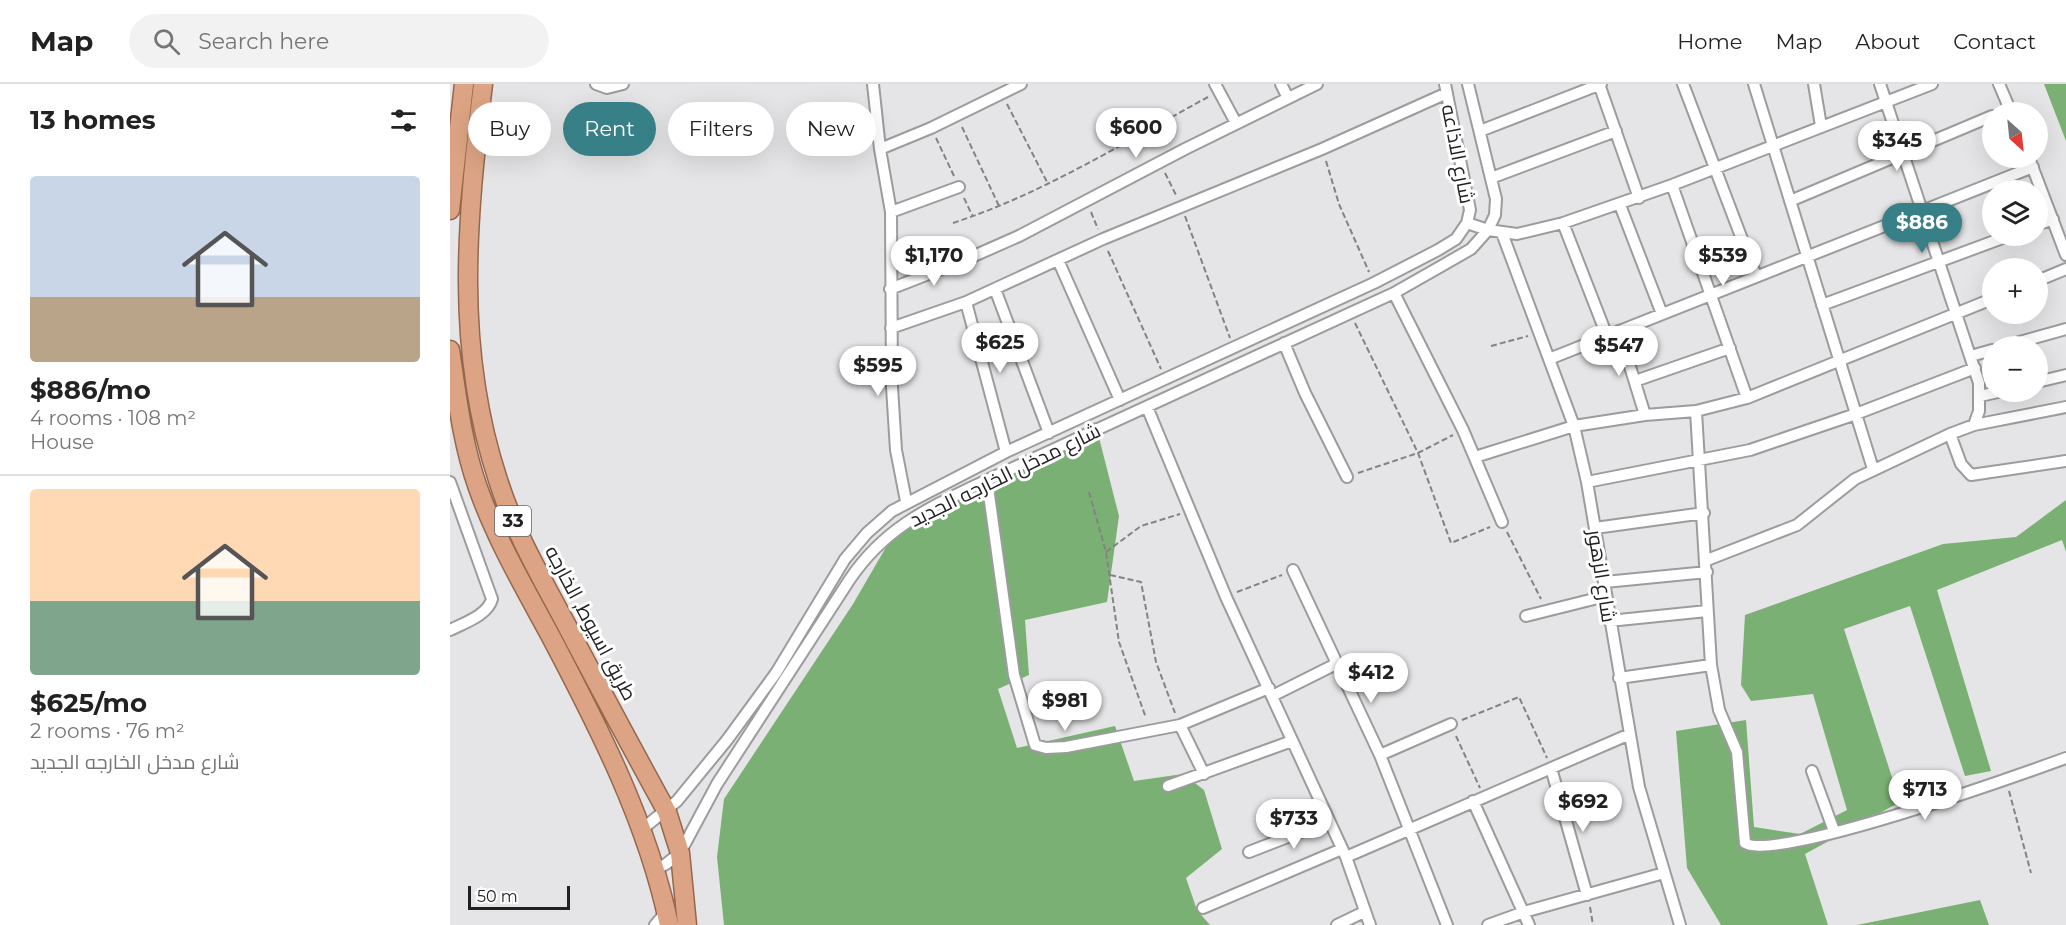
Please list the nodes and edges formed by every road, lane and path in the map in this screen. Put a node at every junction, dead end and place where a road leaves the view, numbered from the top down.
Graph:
1 (464, 84) edge
2 (483, 84) edge
3 (597, 84) edge
4 (623, 84) edge
5 (873, 84) edge
6 (1021, 84) edge
7 (1281, 84) edge
8 (1317, 84) edge
9 (1468, 84) edge
10 (1600, 84) edge
11 (1683, 84) edge
12 (1754, 84) edge
13 (1814, 84) edge
14 (1880, 84) edge
15 (1932, 84) edge
16 (1999, 84) edge
17 (1217, 88) edge
18 (1446, 89) edge
19 (1002, 94) junction
20 (1288, 98) junction
21 (1886, 101) junction
22 (2004, 102) edge
23 (957, 116) junction
24 (1982, 120) edge
25 (1236, 123) junction
26 (1821, 126) junction
27 (931, 128) junction
28 (1480, 131) junction
29 (1616, 131) junction
30 (1773, 145) junction
31 (880, 149) junction
32 (1322, 149) junction
33 (1904, 154) junction
34 (1160, 162) junction
35 (1715, 168) junction
36 (2018, 168) edge
37 (2033, 168) edge
38 (1491, 178) junction
39 (1048, 183) junction
40 (1672, 185) junction
41 (959, 187) junction
42 (1639, 198) junction
43 (1790, 201) junction
44 (1086, 202) junction
45 (1620, 205) junction
46 (999, 206) junction
47 (1182, 207) junction
48 (450, 210) edge
49 (1923, 211) junction
50 (891, 212) junction
51 (973, 217) junction
52 (2053, 219) junction
53 (2048, 221) edge
54 (953, 223) dead end
55 (1467, 223) junction
56 (1563, 223) junction
57 (1488, 230) junction
58 (1502, 233) junction
59 (1103, 239) junction
60 (1982, 246) edge
61 (2066, 255) edge
62 (1807, 256) junction
63 (1059, 260) junction
64 (1940, 261) junction
65 (2066, 269) edge
66 (1756, 276) junction
67 (2048, 276) edge
68 (1374, 283) junction
69 (890, 289) junction
70 (995, 289) junction
71 (1394, 293) junction
72 (1711, 295) junction
73 (966, 302) junction
74 (1982, 303) edge
75 (1822, 305) junction
76 (1350, 313) junction
77 (1957, 313) junction
78 (1662, 314) junction
79 (891, 328) junction
80 (2066, 329) edge
81 (1619, 331) junction
82 (1539, 333) junction
83 (1607, 336) junction
84 (2041, 336) edge
85 (1284, 343) junction
86 (1491, 346) dead end
87 (1234, 348) junction
88 (1730, 348) junction
89 (450, 350) edge
90 (1982, 353) edge
91 (1971, 356) junction
92 (1549, 359) junction
93 (1839, 361) junction
94 (1975, 368) junction
95 (2066, 375) edge
96 (1166, 379) junction
97 (2048, 379) edge
98 (1635, 381) junction
99 (478, 394) junction
100 (1980, 396) joint
101 (453, 397) edge
102 (1747, 398) junction
103 (1120, 400) junction
104 (1147, 406) junction
105 (2066, 406) edge
106 (1696, 411) junction
107 (1856, 414) junction
108 (1645, 415) junction
109 (1974, 425) junction
110 (1574, 426) junction
111 (1463, 430) junction
112 (1049, 433) junction
113 (1950, 434) junction
114 (1006, 452) junction
115 (1418, 453) junction
116 (1475, 457) junction
117 (1701, 461) junction
118 (2066, 461) edge
119 (1873, 469) junction
120 (1347, 477) joint
121 (987, 480) junction
122 (450, 482) edge
123 (1587, 482) junction
124 (1089, 492) dead end
125 (906, 501) junction
126 (1189, 511) junction
127 (1704, 513) junction
128 (1502, 522) junction
129 (1595, 528) junction
130 (1106, 552) junction
131 (1707, 560) junction
132 (1293, 570) joint
133 (1707, 572) junction
134 (1110, 575) junction
135 (1605, 582) junction
136 (1606, 596) junction
137 (1226, 597) junction
138 (1546, 609) junction
139 (1707, 611) junction
140 (1526, 616) dead end
141 (1609, 621) junction
142 (450, 630) edge
143 (1336, 664) junction
144 (1711, 664) junction
145 (1619, 678) junction
146 (1270, 692) junction
147 (1451, 724) junction
148 (1180, 725) junction
149 (1150, 732) junction
150 (1630, 735) junction
151 (727, 740) junction
152 (1292, 741) junction
153 (741, 749) junction
154 (1380, 755) junction
155 (2066, 758) edge
156 (1551, 768) junction
157 (1812, 771) dead end
158 (1204, 774) junction
159 (2006, 780) junction
160 (1168, 786) dead end
161 (1478, 798) junction
162 (667, 812) junction
163 (1329, 820) junction
164 (641, 830) junction
165 (1410, 830) junction
166 (1834, 831) junction
167 (1249, 852) dead end
168 (680, 853) junction
169 (1344, 853) junction
170 (654, 870) junction
171 (1664, 873) junction
172 (2031, 873) dead end
173 (1587, 895) junction
174 (1203, 908) dead end
175 (1364, 912) junction
176 (1524, 912) junction
177 (663, 921) edge
178 (687, 925) edge
179 (1337, 925) edge
180 (1370, 925) edge
181 (1448, 925) edge
182 (1488, 925) edge
183 (1529, 925) edge
184 (1593, 925) edge
185 (1680, 925) edge

1 - 48 highway
2 - 99 highway, طريق اسيوط, الخارجه / 33
3 - 4 street
5 - 31 street
6 - 19 street
7 - 20 street
8 - 20 street
9 - 28 street, شارع الاذاعه
10 - 28 street
10 - 29 street
11 - 35 street
12 - 30 street
13 - 26 street
14 - 21 street
15 - 21 street
16 - 22 street
17 - 25 street
17 - 39 path
18 - 32 street
18 - 55 street, شارع الاذاعه
19 - 23 street
19 - 39 path
20 - 25 street
21 - 26 street
21 - 33 street
23 - 27 street
23 - 46 path
24 - 33 street
25 - 34 street
26 - 30 street
27 - 31 street
27 - 41 path
28 - 38 street, شارع الاذاعه
29 - 38 street
29 - 42 street
30 - 35 street
30 - 43 street
31 - 50 street
32 - 47 street
32 - 68 path
33 - 43 street
33 - 49 street
34 - 44 street
34 - 47 path
35 - 40 street
35 - 66 street
36 - 49 street
37 - 52 street
38 - 57 street, شارع الاذاعه
39 - 46 path
40 - 42 street
40 - 72 street
41 - 50 street
41 - 51 path
42 - 45 street
43 - 62 street
44 - 59 path
44 - 69 street
45 - 56 street
45 - 78 street
46 - 51 path
47 - 59 street
47 - 87 path
49 - 62 street
49 - 64 street
50 - 69 street
51 - 54 path
52 - 53 street
52 - 61 street
55 - 57 street
55 - 68 street, شارع مدخل الخارجه الجديد
56 - 58 street
56 - 83 street
57 - 58 street
57 - 71 street, شارع مدخل الخارجه الجديد
58 - 82 street, شارع الزهور
59 - 63 street
59 - 96 path
60 - 64 street
62 - 66 street
62 - 75 street
63 - 70 street
63 - 103 street
64 - 75 street
64 - 77 street
65 - 67 street
66 - 72 street
68 - 87 street, شارع مدخل الخارجه الجديد
69 - 79 street
70 - 73 street
70 - 112 street
71 - 76 street, شارع مدخل الخارجه الجديد
71 - 111 street
72 - 78 street
72 - 88 street
73 - 79 street
73 - 114 street
74 - 77 street
75 - 93 street
76 - 85 street, شارع مدخل الخارجه الجديد
76 - 115 path
77 - 91 street
77 - 93 street
78 - 81 street
79 - 125 street
80 - 84 street
81 - 83 street
81 - 98 street
82 - 86 path
82 - 92 street, شارع الزهور
83 - 92 street
85 - 104 street, شارع مدخل الخارجه الجديد
85 - 120 street
87 - 96 street, شارع مدخل الخارجه الجديد
88 - 98 street
88 - 102 street
89 - 101 highway, 33
90 - 91 street
91 - 94 street
92 - 110 street, شارع الزهور
93 - 102 street
93 - 107 street
94 - 100 street
94 - 107 street
95 - 97 street
96 - 103 street, شارع مدخل الخارجه الجديد
98 - 108 street
99 - 101 street
99 - 162 highway, طريق اسيوط, الخارجه / 33
100 - 109 street
101 - 164 highway, 33
102 - 106 street
103 - 112 street, شارع مدخل الخارجه الجديد
104 - 121 street, شارع مدخل الخارجه الجديد
104 - 126 street
105 - 109 street
106 - 108 street
106 - 117 street
107 - 117 street
107 - 119 street
108 - 110 street
109 - 113 street
110 - 116 street
110 - 123 street, شارع الزهور
111 - 115 path
111 - 116 street
112 - 114 street, شارع مدخل الخارجه الجديد
113 - 118 street
113 - 119 street
114 - 125 street, شارع مدخل الخارجه الجديد
115 - 120 path
115 - 128 path
116 - 128 street
117 - 123 street
117 - 127 street
119 - 131 street
121 - 149 street
121 - 153 street, شارع مدخل الخارجه الجديد
122 - 142 street
123 - 129 street, شارع الزهور
124 - 130 path
125 - 151 street, شارع مدخل الخارجه الجديد
126 - 130 path
126 - 137 street
127 - 129 street
127 - 131 street
128 - 138 path
129 - 135 street, شارع الزهور
130 - 134 path
131 - 133 street
132 - 137 path
132 - 143 street
133 - 135 street
133 - 139 street
134 - 148 path
134 - 149 path
135 - 136 street, شارع الزهور
136 - 138 street
136 - 141 street, شارع الزهور
137 - 146 street
138 - 140 street
139 - 141 street
139 - 144 street
141 - 145 street, شارع الزهور
143 - 146 street
143 - 154 street
144 - 145 street
144 - 166 street
145 - 150 street, شارع الزهور
146 - 148 street
146 - 152 street
147 - 154 street
147 - 156 path
147 - 161 path
148 - 149 street
148 - 158 street
150 - 156 street
150 - 171 street, شارع الزهور
151 - 153 street
151 - 162 street, شارع مدخل الخارجه الجديد
152 - 158 street
152 - 163 street
153 - 168 street, شارع مدخل الخارجه الجديد
154 - 165 street
155 - 159 street
156 - 161 street
156 - 173 street
157 - 166 street
158 - 160 street
159 - 166 street
159 - 172 path
161 - 165 street
161 - 176 street
162 - 164 street, شارع مدخل الخارجه الجديد
162 - 168 highway, طريق اسيوط, الخارجه / 33
163 - 167 street
163 - 169 street
164 - 170 highway, 33
165 - 169 street
165 - 181 street
168 - 170 street, شارع مدخل الخارجه الجديد
168 - 178 highway, طريق اسيوط, الخارجه / 33
169 - 174 street
169 - 175 street
170 - 177 highway, 33
171 - 173 street
171 - 185 street, شارع الزهور
173 - 176 street
173 - 184 path
175 - 179 street
175 - 180 street
176 - 182 street
176 - 183 street

